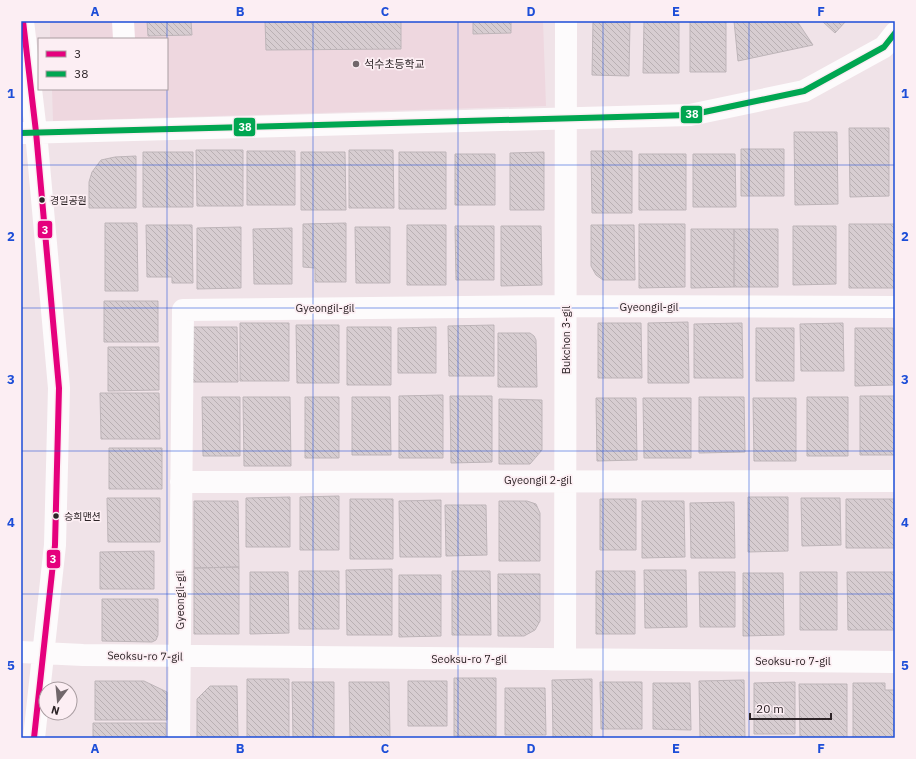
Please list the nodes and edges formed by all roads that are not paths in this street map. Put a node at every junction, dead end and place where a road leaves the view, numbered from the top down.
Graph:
1 (23, 21) edge
2 (123, 21) edge
3 (566, 21) edge
4 (895, 34) edge
5 (124, 38) edge
6 (566, 118) junction
7 (28, 132) edge
8 (566, 306) junction
9 (895, 307) edge
10 (566, 480) junction
11 (895, 481) edge
12 (181, 482) junction
13 (21, 652) edge
14 (43, 654) junction
15 (179, 656) junction
16 (565, 660) junction
17 (895, 662) edge
18 (34, 738) edge
19 (179, 738) edge

1 - 7 street
2 - 5 street
3 - 6 street, Bukchon 3-gil
4 - 6 street
6 - 7 street
6 - 8 street, Bukchon 3-gil
7 - 14 street
8 - 9 street, Gyeongil-gil
8 - 10 street, Bukchon 3-gil
8 - 12 street, Gyeongil-gil
10 - 11 street, Gyeongil 2-gil
10 - 12 street, Gyeongil 2-gil
10 - 16 street, Bukchon 3-gil
12 - 15 street, Gyeongil-gil
13 - 14 street, Seoksu-ro 7-gil
14 - 15 street, Seoksu-ro 7-gil
14 - 18 street
15 - 16 street, Seoksu-ro 7-gil
15 - 19 street, Gyeongil-gil
16 - 17 street, Seoksu-ro 7-gil

